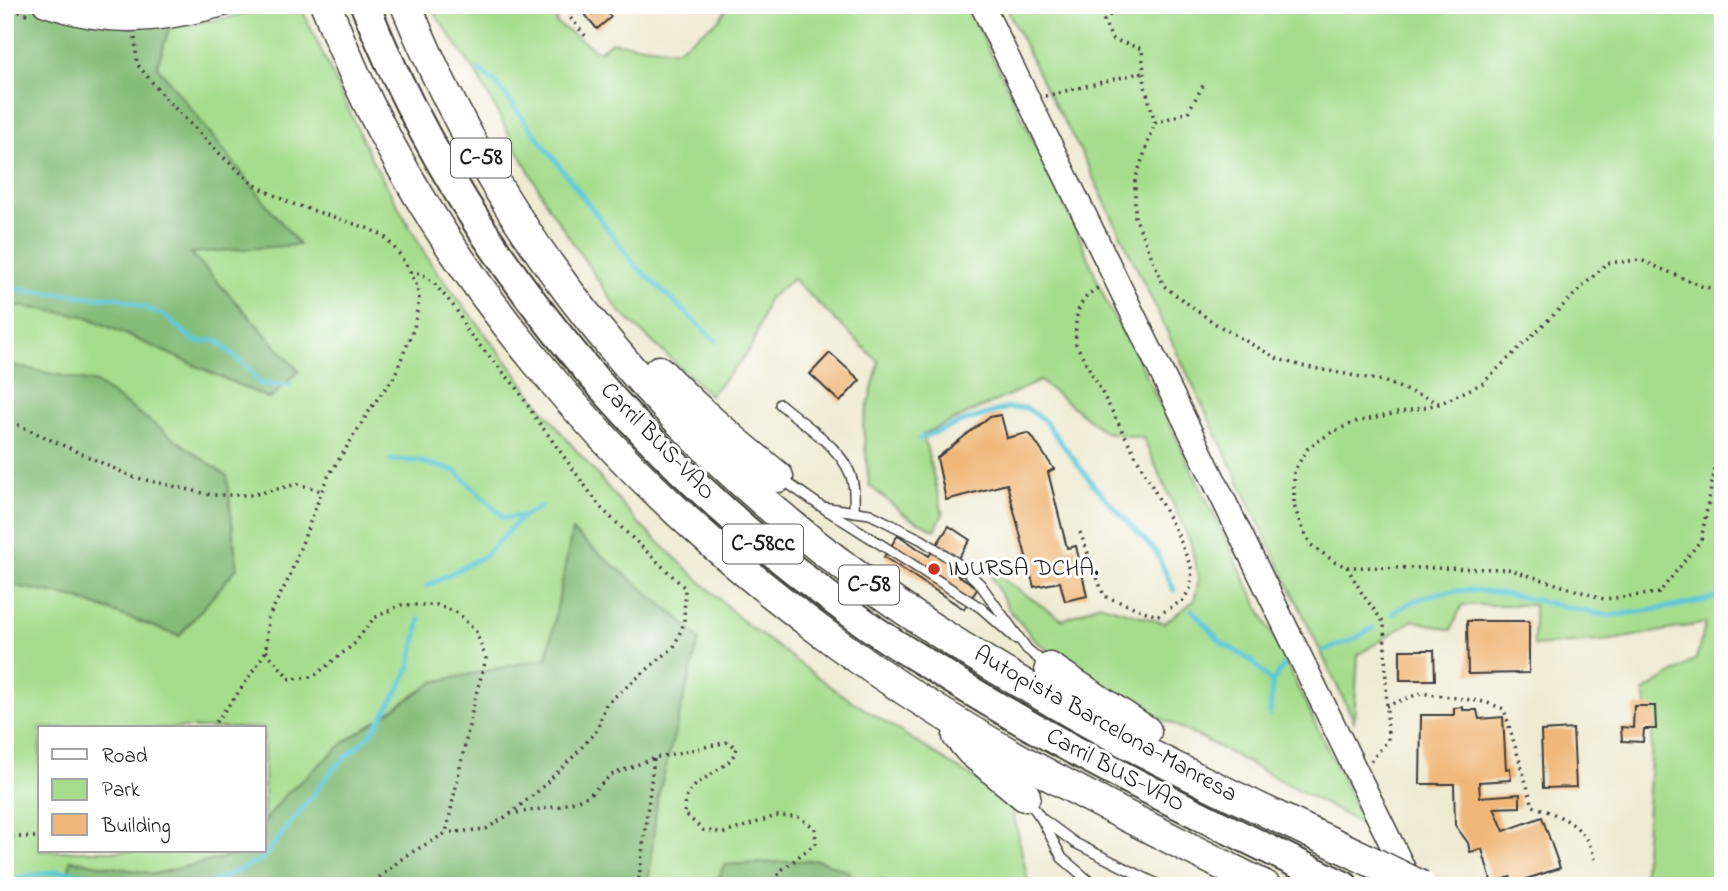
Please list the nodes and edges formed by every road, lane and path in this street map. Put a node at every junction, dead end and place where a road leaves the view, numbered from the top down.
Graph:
1 (44, 5) edge
2 (225, 5) edge
3 (326, 5) edge
4 (366, 5) edge
5 (406, 5) edge
6 (569, 5) edge
7 (982, 5) edge
8 (1120, 5) edge
9 (139, 22) junction
10 (588, 39) dead end
11 (1144, 71) junction
12 (1205, 82) dead end
13 (1040, 98) dead end
14 (1155, 122) junction
15 (548, 264) junction
16 (410, 272) junction
17 (1117, 284) junction
18 (1723, 291) edge
19 (780, 404) dead end
20 (1439, 404) junction
21 (5, 419) edge
22 (1723, 447) edge
23 (778, 477) joint
24 (321, 491) junction
25 (822, 507) junction
26 (853, 512) junction
27 (1080, 533) dead end
28 (1347, 567) junction
29 (1027, 649) junction
30 (265, 651) junction
31 (1051, 668) joint
32 (1387, 706) junction
33 (932, 707) junction
34 (213, 726) edge
35 (654, 758) junction
36 (1355, 772) junction
37 (1033, 807) junction
38 (1265, 811) junction
39 (510, 814) junction
40 (446, 833) junction
41 (5, 837) edge
42 (38, 837) edge
43 (1595, 859) dead end
44 (884, 876) dead end
45 (369, 886) edge
46 (638, 886) edge
47 (769, 886) edge
48 (880, 886) edge
49 (1095, 886) edge
50 (1161, 886) edge
51 (1265, 886) edge
52 (1344, 886) edge
53 (1412, 886) edge
54 (1421, 886) edge

1 - 9 street
2 - 9 street
3 - 33 highway, C-58
4 - 52 highway, Carril BUS-VAO / C-58cc
5 - 15 highway, Autopista Barcelona-Manresa / C-58
6 - 10 path
7 - 17 main road
8 - 11 path
9 - 16 path
11 - 13 path
11 - 14 path
12 - 14 path
14 - 20 path
15 - 23 highway
15 - 38 highway, Autopista Barcelona-Manresa / C-58
16 - 24 path
16 - 39 path
17 - 27 path
17 - 36 main road
18 - 20 path
19 - 26 lane
20 - 28 path
21 - 24 path
22 - 28 path
23 - 25 lane
24 - 30 path
25 - 26 lane
25 - 29 lane
26 - 29 lane
28 - 32 path
29 - 31 lane
30 - 34 path
30 - 40 path
31 - 38 highway
32 - 36 path
32 - 43 path
33 - 37 highway
33 - 51 highway, C-58
35 - 39 path
35 - 46 path
35 - 47 path
36 - 53 main road
37 - 49 lane
37 - 50 lane
38 - 54 highway, Autopista Barcelona-Manresa / C-58, bridge
39 - 40 path
40 - 45 path
41 - 42 path
44 - 48 path

